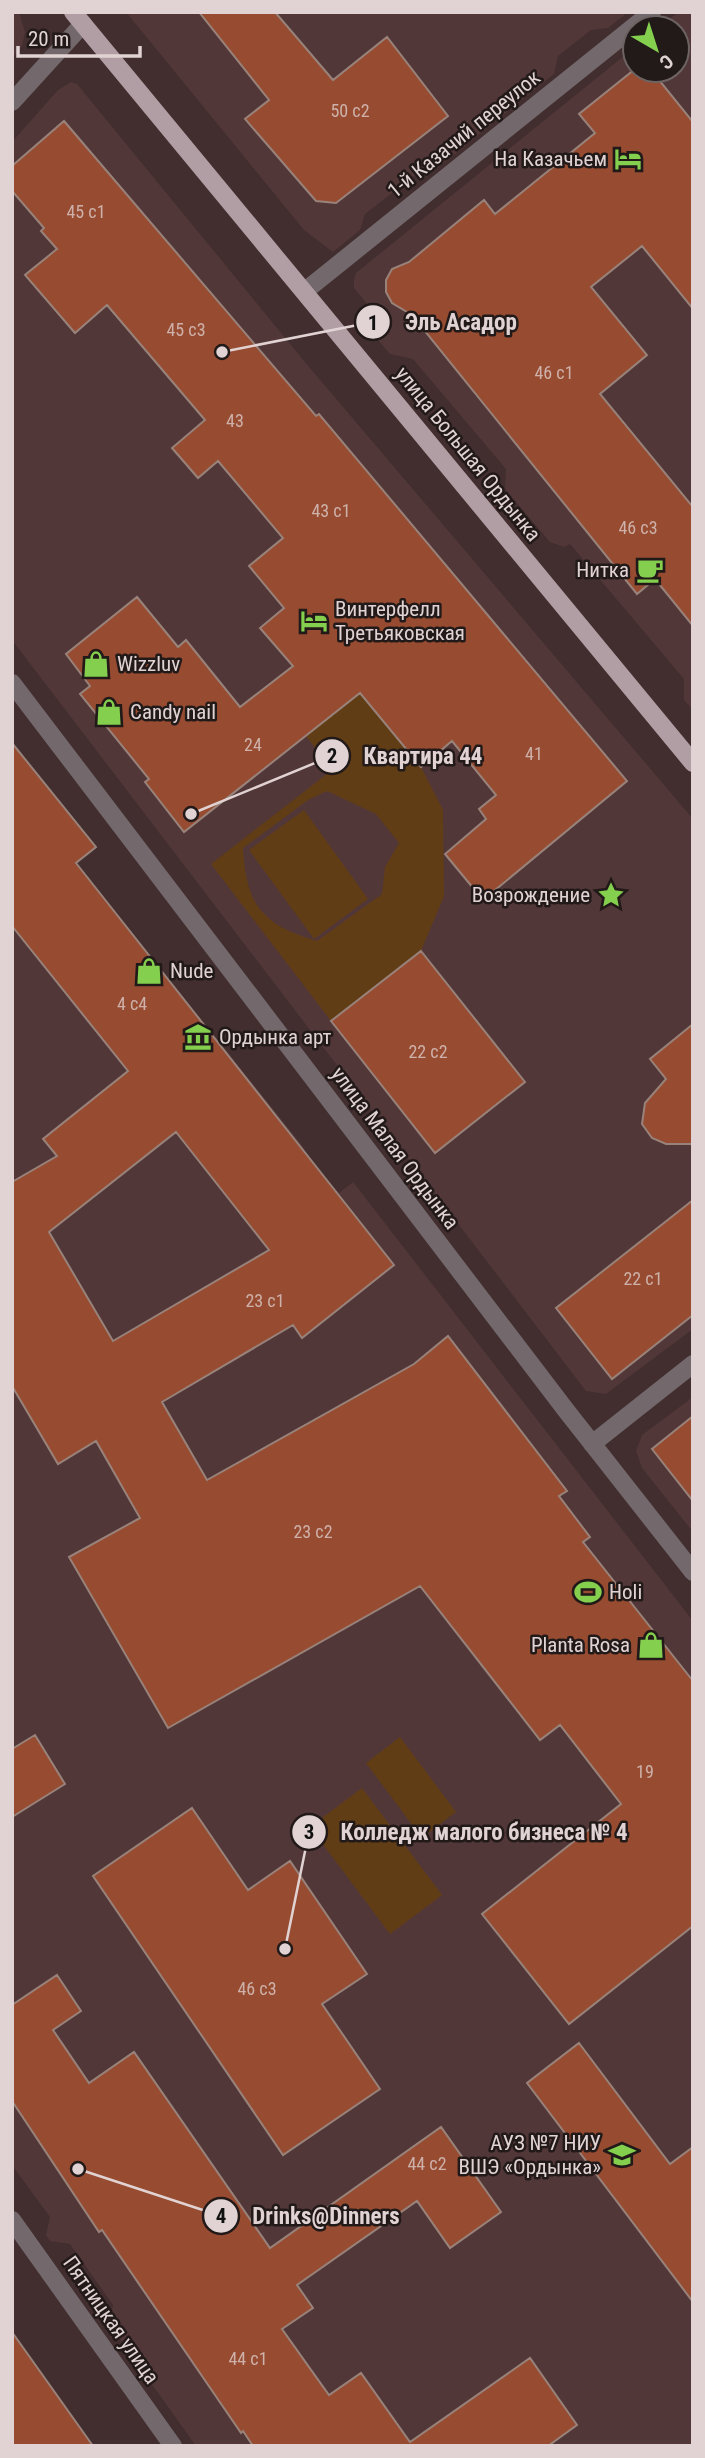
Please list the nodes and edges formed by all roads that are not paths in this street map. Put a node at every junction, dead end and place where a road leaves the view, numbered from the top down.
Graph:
1 (652, 12) edge
2 (78, 18) edge
3 (12, 102) edge
4 (305, 291) junction
5 (12, 683) edge
6 (693, 763) edge
7 (693, 1364) edge
8 (592, 1444) junction
9 (693, 1572) edge
10 (12, 2220) edge
11 (173, 2446) edge

1 - 4 street, 1-й Казачий переулок
2 - 3 street
2 - 4 main road, улица Большая Ордынка
4 - 6 main road, улица Большая Ордынка
5 - 8 street, улица Малая Ордынка
7 - 8 street
8 - 9 street, улица Малая Ордынка
10 - 11 street, Пятницкая улица

